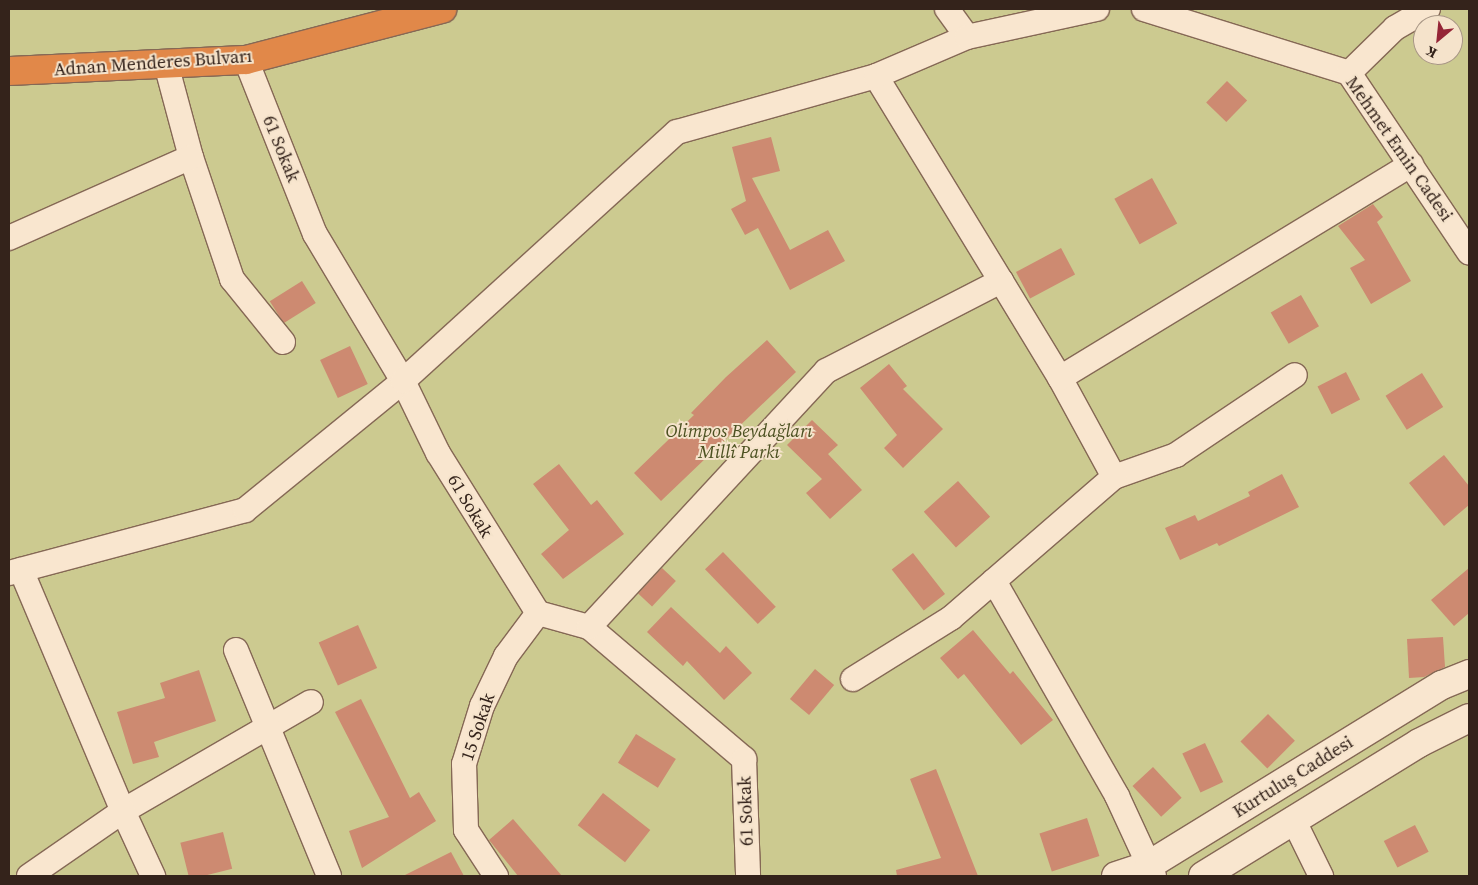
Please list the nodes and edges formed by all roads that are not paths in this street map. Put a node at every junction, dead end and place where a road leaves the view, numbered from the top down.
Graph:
1 (442, 9) edge
2 (947, 9) edge
3 (1097, 9) edge
4 (1144, 9) edge
5 (1428, 9) edge
6 (967, 37) junction
7 (246, 60) junction
8 (166, 64) junction
9 (9, 71) edge
10 (1349, 73) junction
11 (876, 76) junction
12 (191, 158) junction
13 (1411, 165) junction
14 (9, 238) edge
15 (1469, 252) edge
16 (1001, 281) junction
17 (283, 342) dead end
18 (1294, 376) dead end
19 (1060, 378) junction
20 (404, 381) junction
21 (1114, 478) junction
22 (15, 572) edge
23 (994, 581) junction
24 (538, 613) junction
25 (589, 627) junction
26 (236, 650) dead end
27 (1469, 674) edge
28 (853, 679) dead end
29 (311, 702) dead end
30 (1469, 718) edge
31 (268, 727) junction
32 (123, 811) junction
33 (1294, 819) junction
34 (1151, 871) edge
35 (29, 876) edge
36 (153, 876) edge
37 (328, 876) edge
38 (496, 876) edge
39 (748, 876) edge
40 (1116, 876) edge
41 (1203, 876) edge
42 (1321, 876) edge

1 - 7 highway, Adnan Menderes Bulvarı
2 - 6 street
3 - 6 street
4 - 10 street, Mehmet Emin Cadesi
5 - 10 street
6 - 11 street
7 - 8 highway, Adnan Menderes Bulvarı
7 - 20 street, 61 Sokak
8 - 9 highway, Adnan Menderes Bulvarı
8 - 12 street
10 - 13 street, Mehmet Emin Cadesi
11 - 16 street
11 - 20 street
12 - 14 street
12 - 17 street
13 - 15 street, Mehmet Emin Cadesi
13 - 19 street
16 - 19 street
16 - 25 street
18 - 21 street
19 - 21 street
20 - 22 street
20 - 24 street, 61 Sokak
21 - 23 street
22 - 32 street
23 - 28 street
23 - 34 street
24 - 25 street, 61 Sokak
24 - 38 street, 15 Sokak
25 - 39 street, 61 Sokak
26 - 31 street
27 - 34 street, Kurtuluş Caddesi
29 - 31 street
30 - 33 street, Kurtuluş Caddesi
31 - 32 street
31 - 37 street
32 - 35 street
32 - 36 street
33 - 41 street, Kurtuluş Caddesi
33 - 42 street
34 - 40 street, Kurtuluş Caddesi

